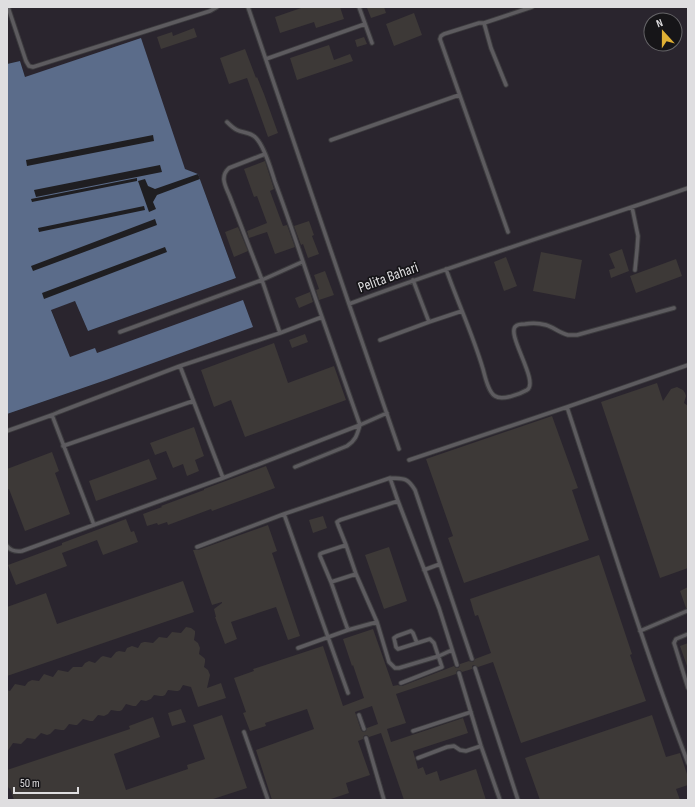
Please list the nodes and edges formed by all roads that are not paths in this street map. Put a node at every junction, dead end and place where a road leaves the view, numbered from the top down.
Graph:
1 (8, 7) edge
2 (217, 7) edge
3 (248, 7) edge
4 (359, 7) edge
5 (532, 7) edge
6 (484, 23) junction
7 (365, 24) junction
8 (372, 43) dead end
9 (266, 59) junction
10 (506, 85) dead end
11 (460, 95) junction
12 (227, 122) dead end
13 (331, 140) dead end
14 (265, 154) junction
15 (688, 188) edge
16 (632, 208) junction
17 (508, 232) dead end
18 (302, 262) junction
19 (446, 270) junction
20 (635, 270) dead end
21 (262, 280) junction
22 (413, 280) junction
23 (349, 304) junction
24 (674, 308) dead end
25 (462, 311) junction
26 (322, 317) junction
27 (429, 322) junction
28 (120, 332) dead end
29 (280, 333) junction
30 (380, 340) dead end
31 (688, 365) edge
32 (180, 366) junction
33 (194, 401) junction
34 (567, 406) junction
35 (387, 413) junction
36 (52, 415) junction
37 (360, 425) junction
38 (7, 431) edge
39 (63, 446) junction
40 (399, 449) dead end
41 (409, 460) dead end
42 (296, 467) dead end
43 (223, 478) junction
44 (390, 478) junction
45 (398, 501) junction
46 (284, 514) junction
47 (94, 525) junction
48 (346, 545) junction
49 (7, 546) edge
50 (196, 547) dead end
51 (440, 564) junction
52 (424, 570) junction
53 (356, 574) junction
54 (330, 582) junction
55 (687, 611) edge
56 (377, 622) junction
57 (348, 630) junction
58 (640, 631) junction
59 (688, 634) edge
60 (329, 638) junction
61 (417, 643) junction
62 (298, 648) dead end
63 (452, 650) junction
64 (439, 656) junction
65 (472, 660) dead end
66 (457, 665) dead end
67 (475, 668) dead end
68 (459, 673) dead end
69 (401, 683) dead end
70 (688, 688) edge
71 (348, 693) dead end
72 (471, 712) junction
73 (359, 715) dead end
74 (364, 729) dead end
75 (413, 731) dead end
76 (244, 732) dead end
77 (366, 738) dead end
78 (481, 746) junction
79 (418, 758) dead end
80 (688, 763) edge
81 (268, 800) edge
82 (384, 800) edge
83 (500, 800) edge
84 (518, 800) edge

1 - 2 lane
3 - 9 lane, Pelita Bahari
4 - 7 lane
5 - 6 lane
6 - 10 lane
6 - 11 lane
7 - 8 lane
7 - 9 lane
9 - 23 lane, Pelita Bahari
11 - 13 lane
11 - 17 lane
12 - 14 lane
14 - 18 lane
14 - 21 lane
15 - 16 lane, Pelita Bahari
16 - 19 lane, Pelita Bahari
16 - 20 lane
18 - 21 lane
18 - 26 lane
19 - 22 lane, Pelita Bahari
19 - 25 lane
21 - 28 lane
21 - 29 lane
22 - 23 lane, Pelita Bahari
22 - 27 lane
23 - 35 lane
24 - 25 lane
25 - 27 lane
26 - 29 lane
26 - 37 lane
27 - 30 lane
29 - 32 lane
31 - 34 lane
32 - 33 lane
32 - 36 lane
33 - 39 lane
33 - 43 lane
34 - 41 lane
34 - 58 lane
35 - 37 lane
35 - 40 lane
36 - 38 lane
36 - 39 lane
37 - 42 lane
37 - 43 lane
39 - 47 lane
43 - 47 lane
44 - 45 lane
44 - 46 lane
44 - 51 lane
45 - 48 lane
45 - 52 lane
46 - 50 lane
46 - 60 lane
47 - 49 lane
48 - 53 lane
48 - 54 lane
51 - 52 lane
51 - 65 lane
52 - 63 lane
53 - 54 lane
53 - 56 lane
54 - 57 lane
55 - 58 lane
56 - 57 lane
56 - 64 lane
57 - 60 lane
58 - 80 lane
59 - 70 lane
60 - 62 lane
60 - 71 lane
61 - 61 lane
61 - 64 lane
63 - 64 lane
63 - 66 lane
64 - 69 lane
67 - 84 lane
68 - 72 lane
72 - 75 lane
72 - 78 lane
73 - 74 lane
76 - 81 lane
77 - 82 lane
78 - 79 lane
78 - 83 lane

